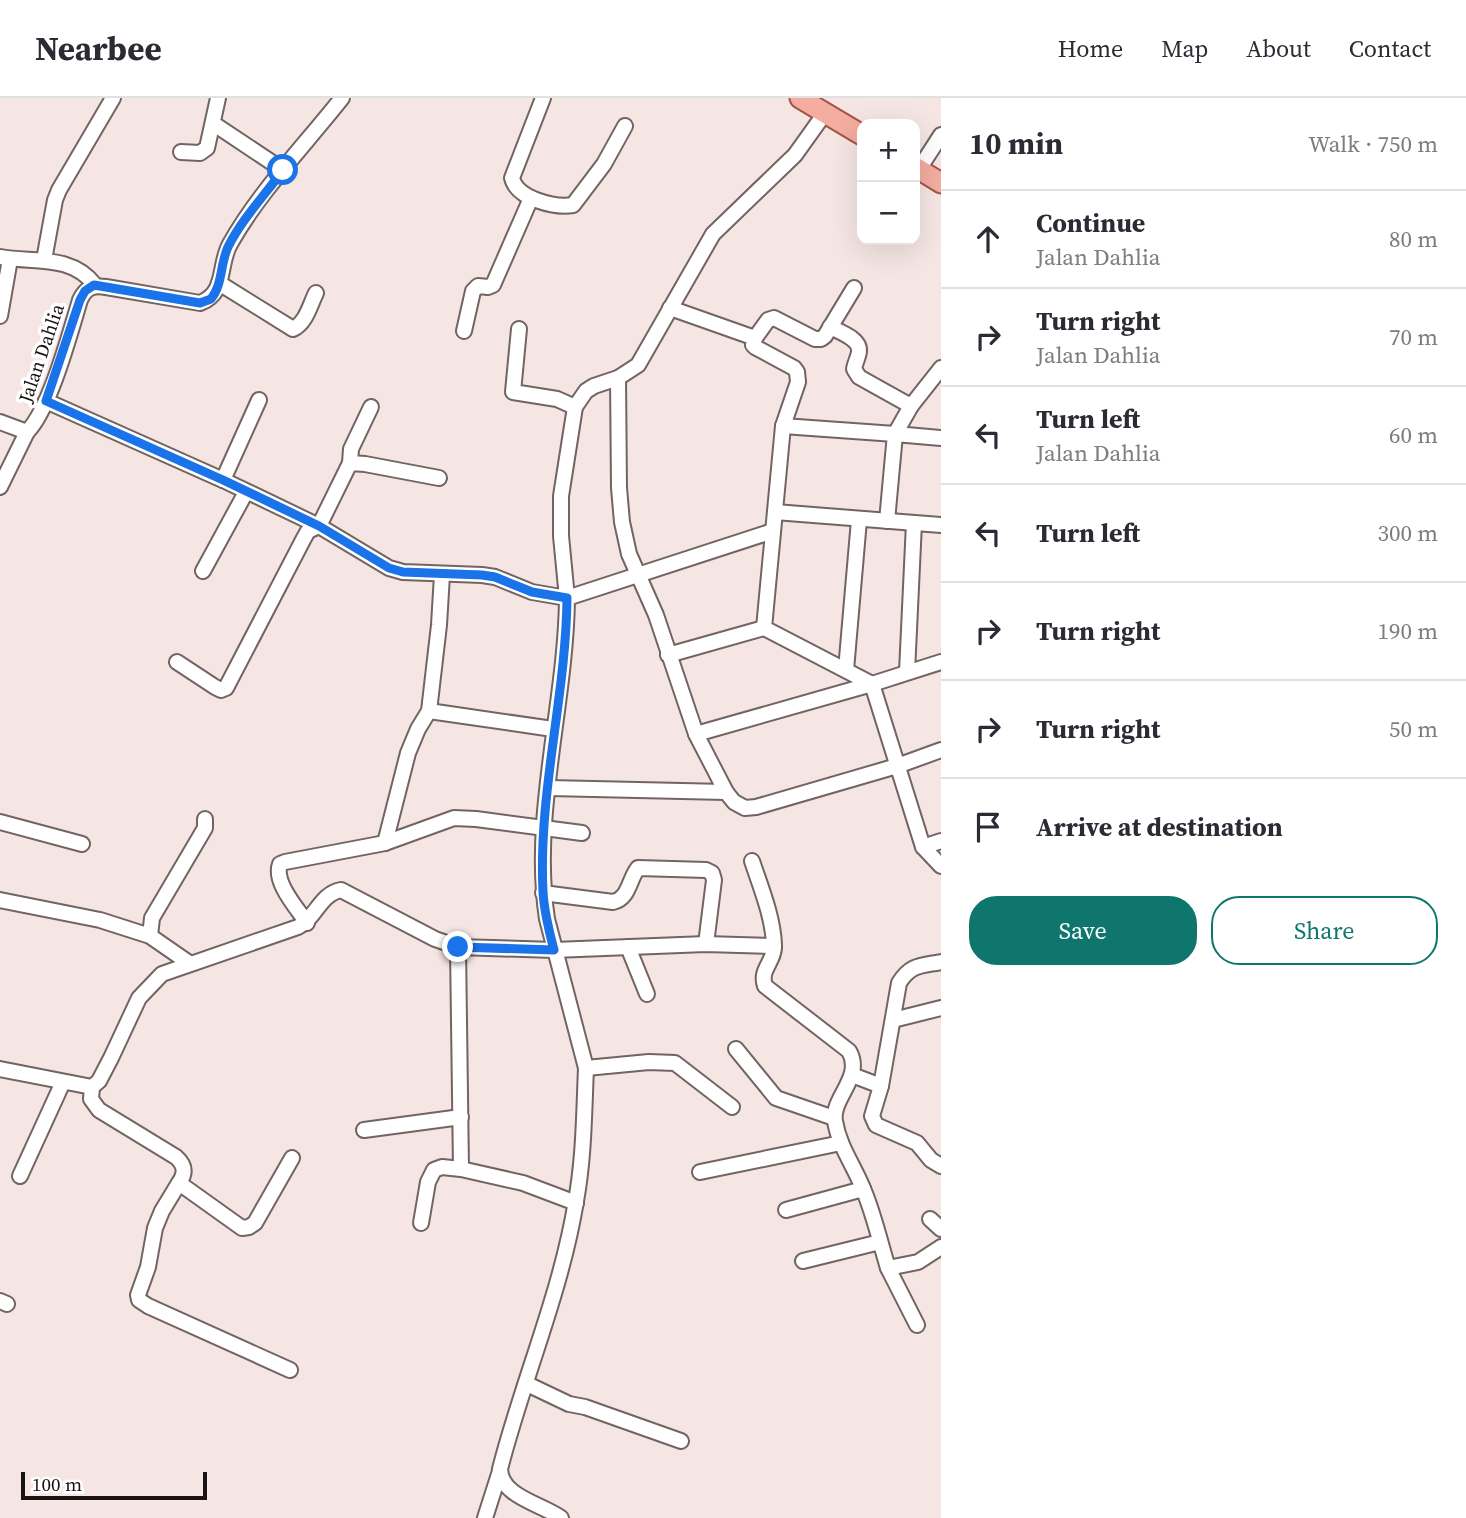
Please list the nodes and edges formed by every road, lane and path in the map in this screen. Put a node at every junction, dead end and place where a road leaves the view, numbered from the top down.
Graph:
1 (113, 98) edge
2 (218, 98) edge
3 (342, 98) edge
4 (543, 98) edge
5 (800, 98) edge
6 (825, 113) junction
7 (214, 124) junction
8 (625, 126) dead end
9 (857, 132) edge
10 (941, 135) edge
11 (181, 152) dead end
12 (920, 164) edge
13 (283, 170) junction
14 (920, 170) edge
15 (941, 183) edge
16 (531, 198) junction
17 (5, 258) edge
18 (44, 260) junction
19 (219, 283) junction
20 (94, 285) junction
21 (854, 288) dead end
22 (316, 293) dead end
23 (670, 308) junction
24 (0, 316) edge
25 (830, 327) junction
26 (519, 329) dead end
27 (464, 331) dead end
28 (755, 338) junction
29 (941, 368) edge
30 (618, 378) junction
31 (259, 400) dead end
32 (46, 401) junction
33 (911, 406) junction
34 (371, 407) dead end
35 (575, 407) junction
36 (0, 422) edge
37 (783, 426) junction
38 (27, 432) junction
39 (895, 433) junction
40 (941, 438) edge
41 (349, 463) junction
42 (439, 478) dead end
43 (223, 480) junction
44 (0, 487) edge
45 (246, 492) junction
46 (775, 512) junction
47 (859, 520) junction
48 (887, 521) junction
49 (914, 523) junction
50 (941, 525) edge
51 (319, 526) junction
52 (773, 531) junction
53 (203, 571) dead end
54 (638, 574) junction
55 (442, 575) junction
56 (567, 598) junction
57 (764, 628) junction
58 (668, 654) junction
59 (177, 662) dead end
60 (941, 662) edge
61 (846, 670) junction
62 (907, 672) junction
63 (872, 684) junction
64 (429, 711) junction
65 (553, 729) junction
66 (696, 734) junction
67 (941, 750) edge
68 (897, 766) junction
69 (549, 788) junction
70 (726, 792) junction
71 (205, 819) dead end
72 (0, 822) edge
73 (545, 828) junction
74 (582, 833) dead end
75 (941, 841) edge
76 (384, 843) junction
77 (82, 844) dead end
78 (923, 847) junction
79 (752, 861) dead end
80 (941, 866) edge
81 (543, 893) junction
82 (0, 900) edge
83 (307, 923) junction
84 (150, 936) junction
85 (706, 944) junction
86 (775, 946) junction
87 (458, 947) junction
88 (628, 947) junction
89 (554, 950) junction
90 (941, 962) edge
91 (189, 963) junction
92 (647, 994) dead end
93 (941, 1008) edge
94 (893, 1020) junction
95 (736, 1049) dead end
96 (586, 1068) junction
97 (0, 1069) edge
98 (852, 1075) junction
99 (63, 1082) junction
100 (92, 1087) junction
101 (881, 1087) junction
102 (732, 1107) dead end
103 (461, 1117) junction
104 (834, 1118) junction
105 (364, 1130) dead end
106 (841, 1143) junction
107 (292, 1158) dead end
108 (941, 1166) edge
109 (461, 1169) junction
110 (700, 1172) dead end
111 (20, 1176) dead end
112 (179, 1183) junction
113 (863, 1189) junction
114 (576, 1203) junction
115 (786, 1210) dead end
116 (421, 1223) dead end
117 (880, 1242) junction
118 (941, 1247) edge
119 (803, 1261) dead end
120 (888, 1268) junction
121 (917, 1325) dead end
122 (290, 1370) dead end
123 (527, 1384) junction
124 (681, 1441) dead end
125 (500, 1469) junction
126 (485, 1518) edge
127 (561, 1518) edge

1 - 18 street
2 - 7 street
3 - 13 street
4 - 16 street
5 - 6 main road
6 - 9 main road
6 - 23 street
7 - 11 street
7 - 13 street
8 - 16 street
10 - 12 street
13 - 19 street
14 - 15 main road
16 - 27 street
17 - 18 street
17 - 24 street
18 - 20 street
19 - 20 street
19 - 22 street
20 - 32 street, Jalan Dahlia
21 - 25 street
23 - 28 street
23 - 30 street
25 - 28 street
25 - 33 street
26 - 35 street
28 - 37 street
29 - 33 street
30 - 35 street
30 - 54 street
31 - 43 street
32 - 38 street, Jalan Dahlia
32 - 43 street
33 - 39 street
34 - 41 street
35 - 56 street
36 - 38 street, Jalan Dahlia
37 - 39 street
37 - 46 street
38 - 44 street
39 - 40 street
39 - 48 street
41 - 42 street
41 - 51 street
43 - 45 street
45 - 51 street
45 - 53 street
46 - 47 street
46 - 52 street
47 - 48 street
47 - 61 street
48 - 49 street
49 - 50 street
49 - 62 street
51 - 55 street
51 - 59 street
52 - 54 street
52 - 57 street
54 - 56 street
54 - 58 street
55 - 56 street
55 - 64 street
56 - 65 street
57 - 58 street
57 - 61 street
58 - 66 street
60 - 62 street
61 - 63 street
62 - 63 street
63 - 66 street
63 - 68 street
64 - 65 street
64 - 76 street
65 - 69 street
66 - 70 street
67 - 68 street
68 - 70 street
68 - 78 street
69 - 70 street
69 - 73 street
71 - 84 street
72 - 77 street
73 - 74 street
73 - 76 street
73 - 81 street
75 - 78 street
76 - 83 street
78 - 80 street
79 - 86 street
81 - 85 street
81 - 89 street
82 - 84 street
83 - 87 street
83 - 91 street
84 - 91 street
85 - 86 street
85 - 88 street
86 - 98 street
87 - 89 street
87 - 103 street
88 - 89 street
88 - 92 street
89 - 96 street
90 - 94 street
91 - 100 street
93 - 94 street
94 - 101 street
95 - 104 street
96 - 102 street
96 - 114 street
97 - 99 street
98 - 101 street
98 - 104 street
99 - 100 street
99 - 111 street
100 - 112 street
101 - 108 street
103 - 105 street
103 - 109 street
104 - 106 street
106 - 110 street
106 - 113 street
107 - 112 street
109 - 114 street
109 - 116 street
112 - 122 street
113 - 115 street
113 - 117 street
114 - 123 street
117 - 119 street
117 - 120 street
118 - 120 street
120 - 121 street
123 - 124 street
123 - 125 street
125 - 126 street
125 - 127 street

